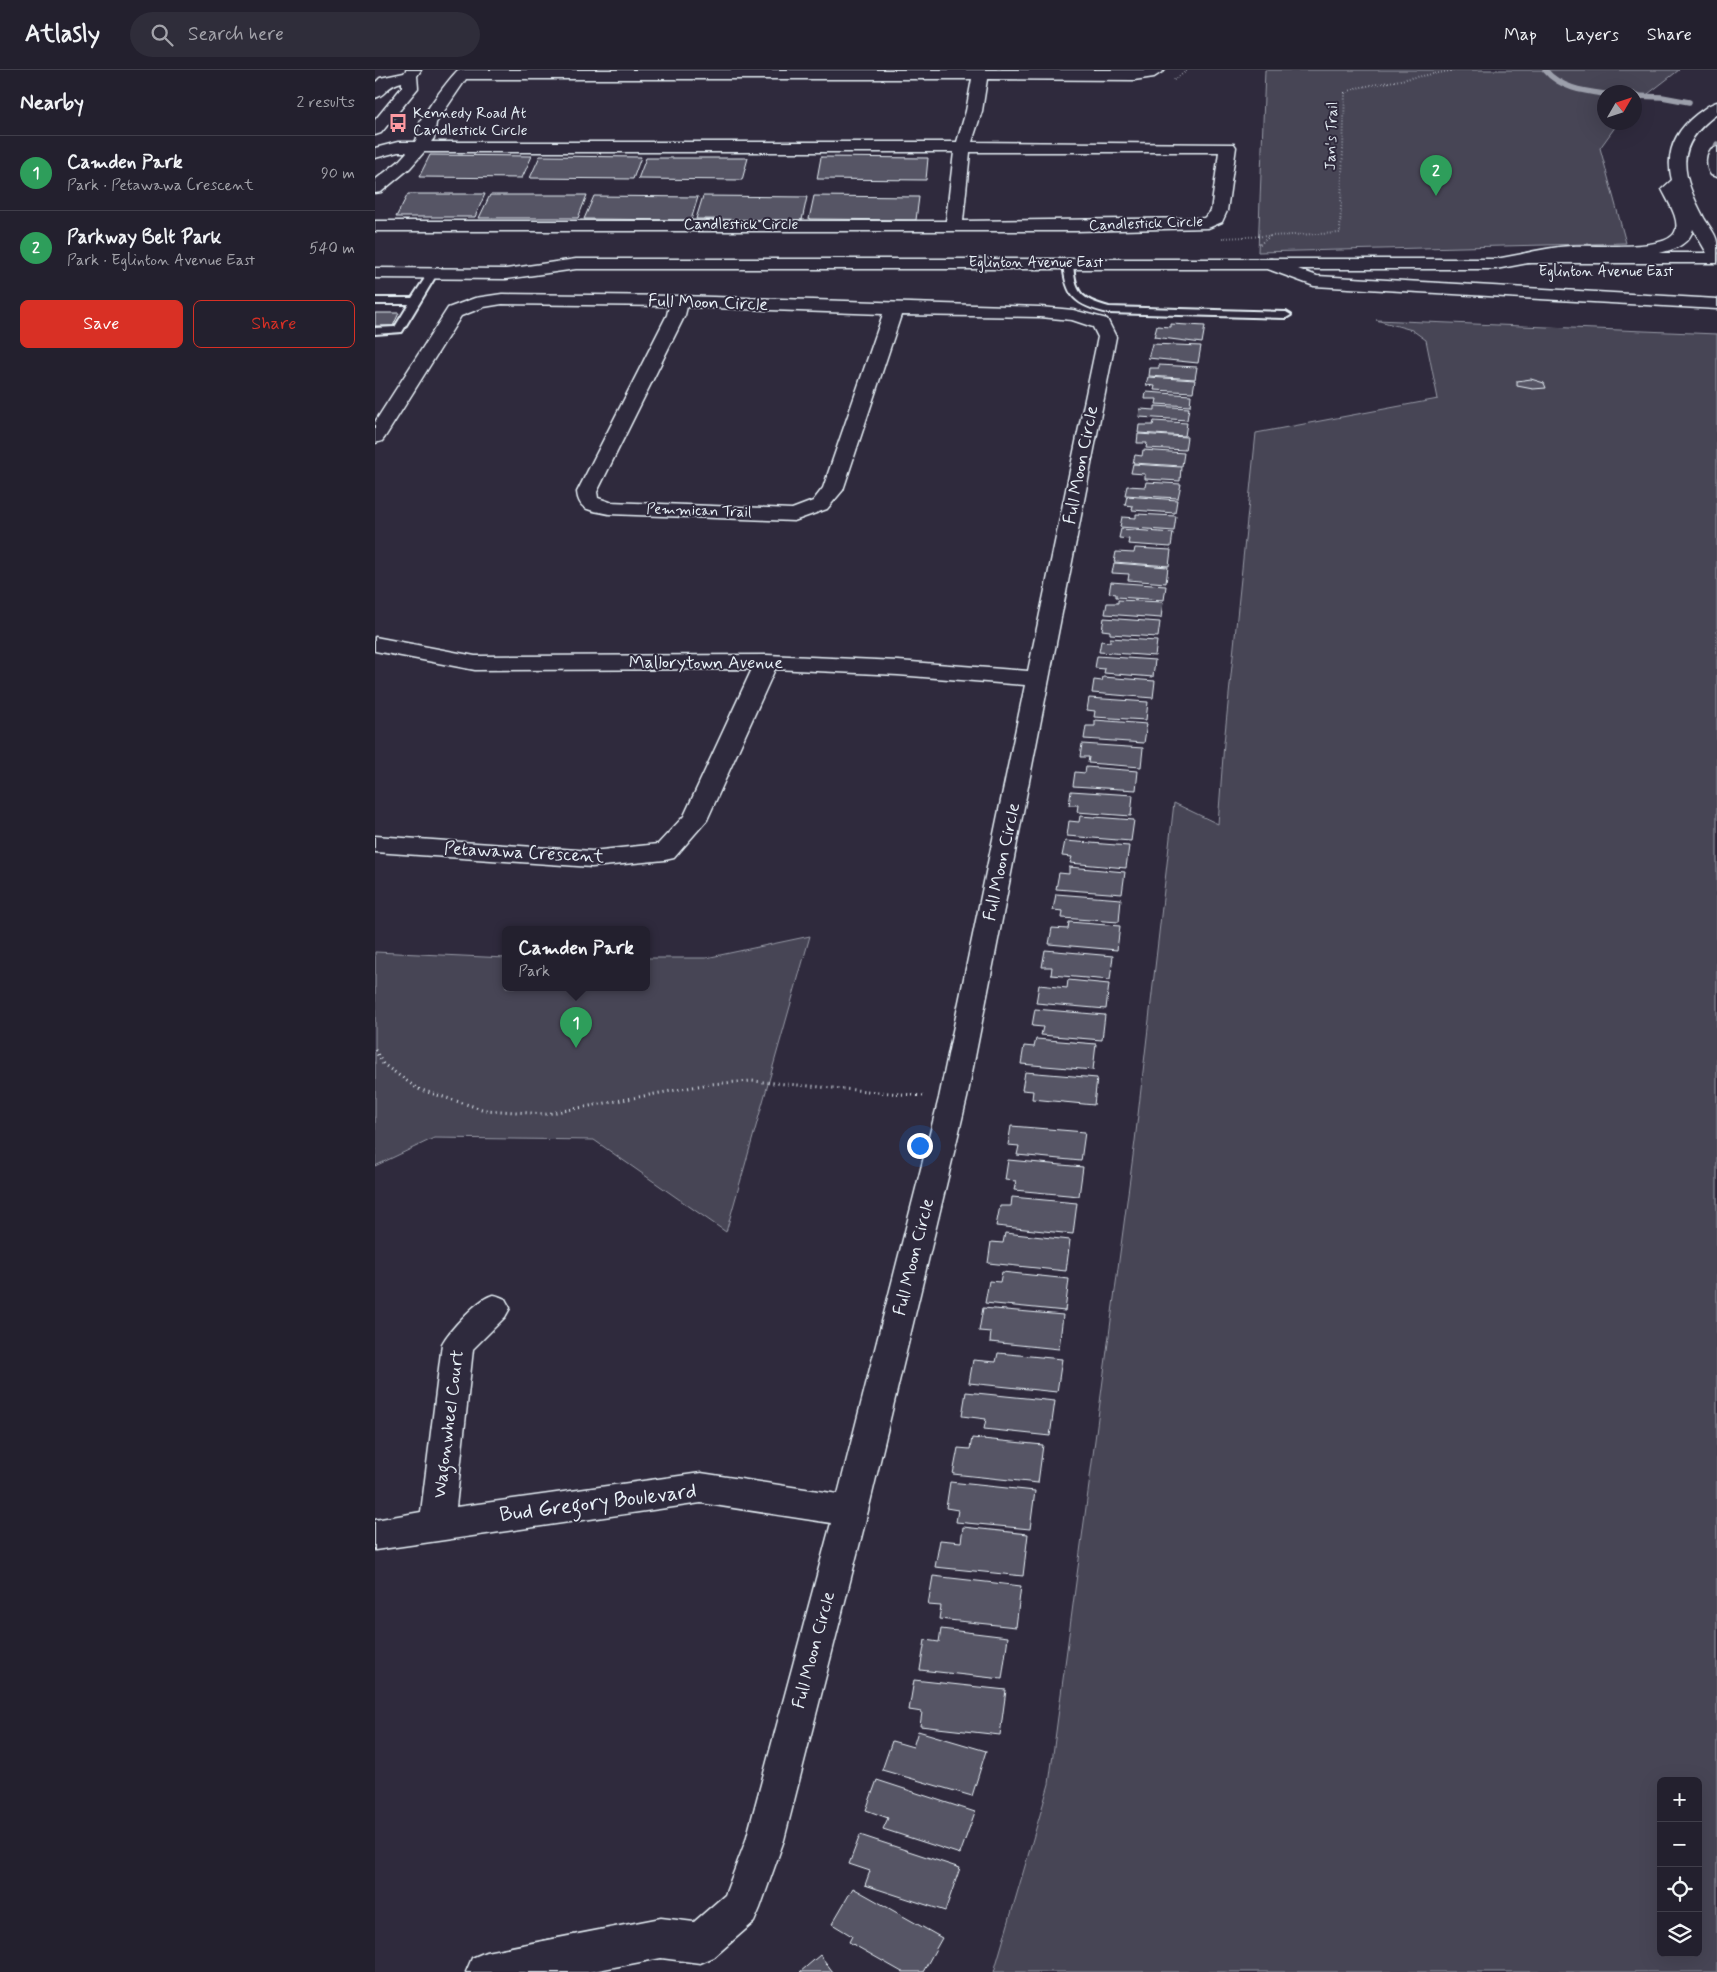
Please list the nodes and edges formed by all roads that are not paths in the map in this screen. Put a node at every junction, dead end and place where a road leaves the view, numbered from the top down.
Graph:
1 (1158, 70) edge
2 (464, 72) edge
3 (411, 73) edge
4 (980, 73) edge
5 (375, 93) edge
6 (1717, 107) edge
7 (377, 128) edge
8 (398, 147) junction
9 (420, 147) junction
10 (963, 147) junction
11 (1717, 152) edge
12 (375, 153) edge
13 (1717, 172) edge
14 (1680, 182) junction
15 (375, 188) edge
16 (954, 225) junction
17 (375, 226) edge
18 (515, 255) dead end
19 (1717, 257) edge
20 (1528, 258) junction
21 (1068, 263) junction
22 (576, 264) junction
23 (1271, 264) junction
24 (1496, 264) junction
25 (1717, 272) edge
26 (375, 274) edge
27 (432, 274) junction
28 (375, 301) edge
29 (391, 301) junction
30 (416, 301) junction
31 (680, 301) junction
32 (1717, 304) edge
33 (894, 309) junction
34 (385, 313) dead end
35 (1286, 315) dead end
36 (377, 329) edge
37 (375, 437) edge
38 (375, 644) edge
39 (767, 662) junction
40 (1039, 679) junction
41 (375, 844) edge
42 (494, 1308) dead end
43 (851, 1511) junction
44 (437, 1525) junction
45 (375, 1535) edge
46 (487, 1972) edge

1 - 4 main road
2 - 4 main road
2 - 9 main road
3 - 5 main road
3 - 7 main road
4 - 10 main road
6 - 14 main road
7 - 8 main road
8 - 9 main road, Candlestick Circle
8 - 12 main road, Candlestick Circle
9 - 10 main road, Candlestick Circle
9 - 15 main road
10 - 16 main road
10 - 16 main road, Candlestick Circle
11 - 13 main road
14 - 19 main road
14 - 20 main road
16 - 17 main road, Candlestick Circle
18 - 22 main road, Eglinton Avenue East
19 - 20 main road, Eglinton Avenue East
20 - 24 main road, Eglinton Avenue East
21 - 22 main road, Eglinton Avenue East
21 - 23 main road, Eglinton Avenue East
21 - 35 lane
22 - 27 main road, Eglinton Avenue East
23 - 24 main road, Eglinton Avenue East
23 - 32 main road
24 - 25 main road, Eglinton Avenue East
26 - 27 main road, Eglinton Avenue East
27 - 30 lane
28 - 29 lane
29 - 30 lane
29 - 34 lane
30 - 36 lane
31 - 33 main road, Full Moon Circle
31 - 33 main road, Pemmican Trail
31 - 37 main road, Full Moon Circle
33 - 40 main road, Full Moon Circle
38 - 39 main road, Mallorytown Avenue
39 - 40 main road, Mallorytown Avenue
39 - 41 main road, Petawawa Crescent
40 - 43 main road, Full Moon Circle
42 - 44 main road, Wagonwheel Court
43 - 44 main road, Bud Gregory Boulevard
43 - 46 main road, Full Moon Circle
44 - 45 main road, Bud Gregory Boulevard

